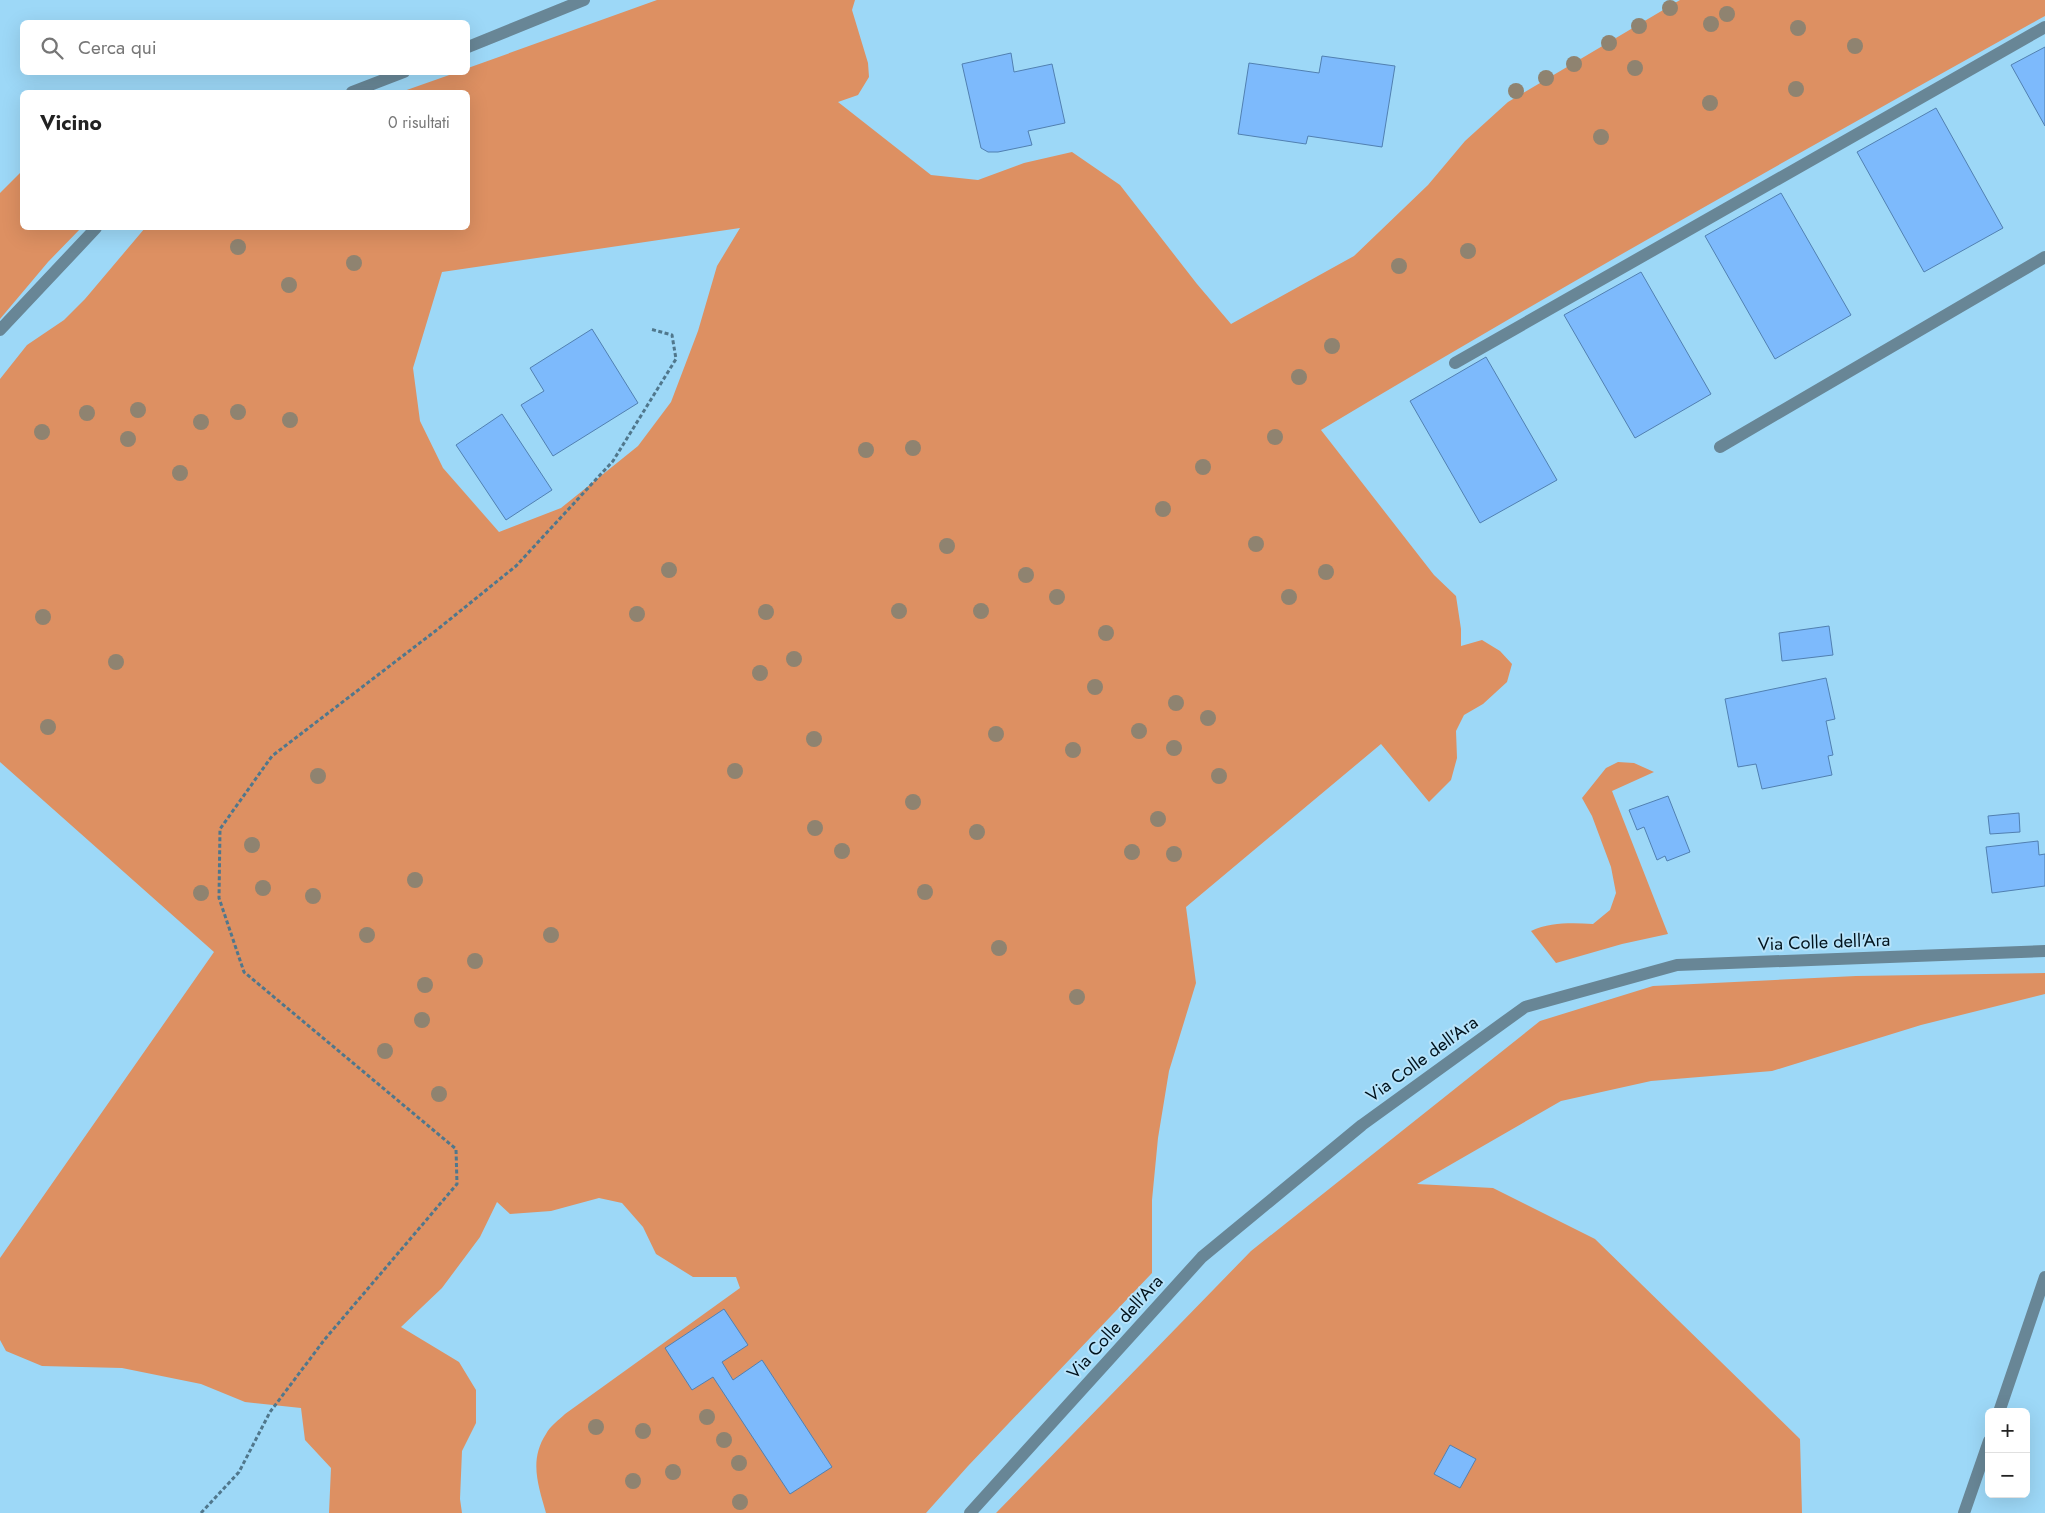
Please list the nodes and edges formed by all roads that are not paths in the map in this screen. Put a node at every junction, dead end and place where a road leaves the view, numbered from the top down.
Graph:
1 (584, 0) edge
2 (2045, 27) edge
3 (470, 46) edge
4 (396, 75) edge
5 (357, 90) edge
6 (94, 230) edge
7 (2045, 257) edge
8 (0, 330) edge
9 (1455, 363) dead end
10 (1720, 447) dead end
11 (2045, 950) edge
12 (2045, 1277) edge
13 (2000, 1408) edge
14 (1985, 1453) edge
15 (970, 1513) edge
16 (1964, 1513) edge

1 - 3 street
2 - 9 street
4 - 5 street
6 - 8 street
7 - 10 street
11 - 15 street, Via Colle dell'Ara
12 - 13 street
14 - 16 street

